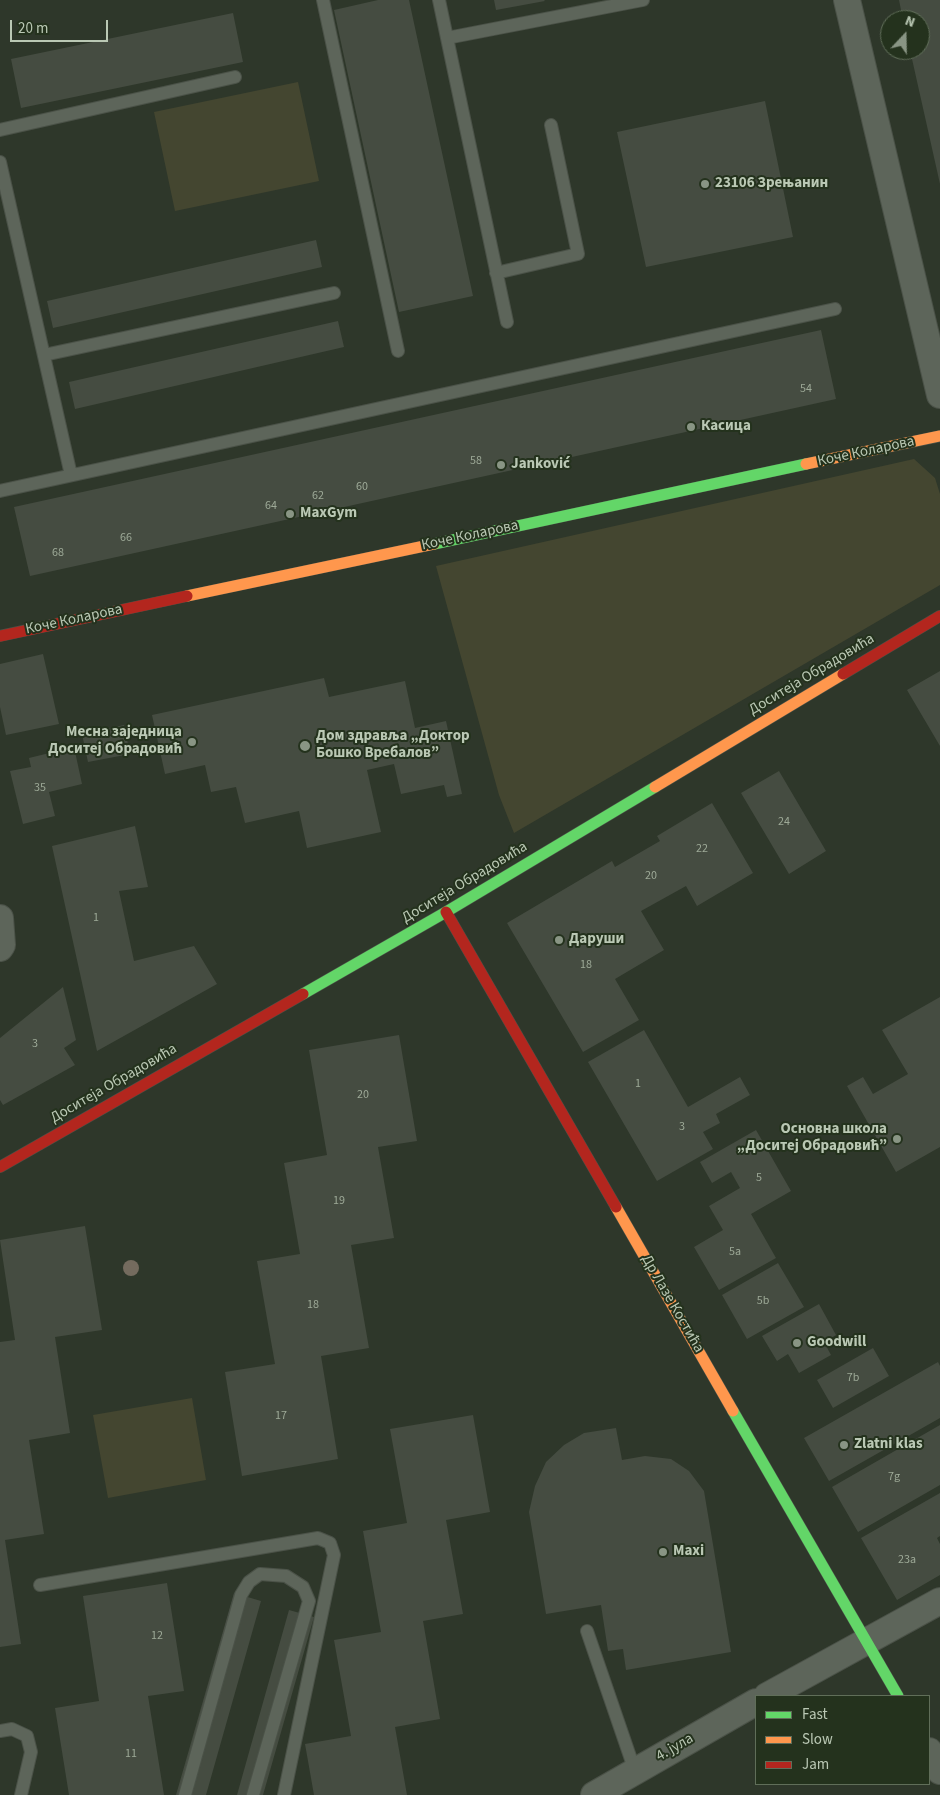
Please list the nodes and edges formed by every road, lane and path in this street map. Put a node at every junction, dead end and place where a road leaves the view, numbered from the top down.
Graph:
1 (323, 0) edge
2 (439, 0) edge
3 (642, 0) edge
4 (847, 0) edge
5 (447, 38) junction
6 (235, 77) dead end
7 (551, 125) dead end
8 (0, 130) edge
9 (0, 162) edge
10 (496, 273) junction
11 (334, 293) dead end
12 (835, 309) dead end
13 (507, 322) dead end
14 (398, 351) dead end
15 (44, 355) junction
16 (940, 394) edge
17 (940, 436) edge
18 (71, 475) junction
19 (0, 491) edge
20 (940, 616) edge
21 (0, 636) edge
22 (446, 912) junction
23 (0, 918) edge
24 (0, 948) edge
25 (0, 1167) edge
26 (40, 1585) dead end
27 (940, 1601) edge
28 (587, 1631) dead end
29 (868, 1643) junction
30 (768, 1695) edge
31 (897, 1695) edge
32 (755, 1703) edge
33 (0, 1731) edge
34 (930, 1753) edge
35 (940, 1770) edge
36 (635, 1771) junction
37 (21, 1795) edge
38 (185, 1795) edge
39 (253, 1795) edge
40 (284, 1795) edge
41 (594, 1795) edge

1 - 14 lane
2 - 5 lane
3 - 5 lane
4 - 16 street
5 - 10 lane
6 - 8 lane
7 - 10 lane
9 - 15 lane
10 - 13 lane
11 - 15 lane
12 - 18 lane
15 - 18 lane
17 - 21 street, Коче Коларова
18 - 19 lane
20 - 22 street, Доситеја Обрадовића
22 - 25 street, Доситеја Обрадовића
22 - 29 street, Др Лазе Костића
23 - 24 street
26 - 40 lane
27 - 29 street
28 - 36 lane
29 - 30 street
29 - 31 street, Др Лазе Костића
32 - 36 street, 4. јула
33 - 37 lane
34 - 35 street
36 - 41 street, 4. јула
38 - 39 lane

